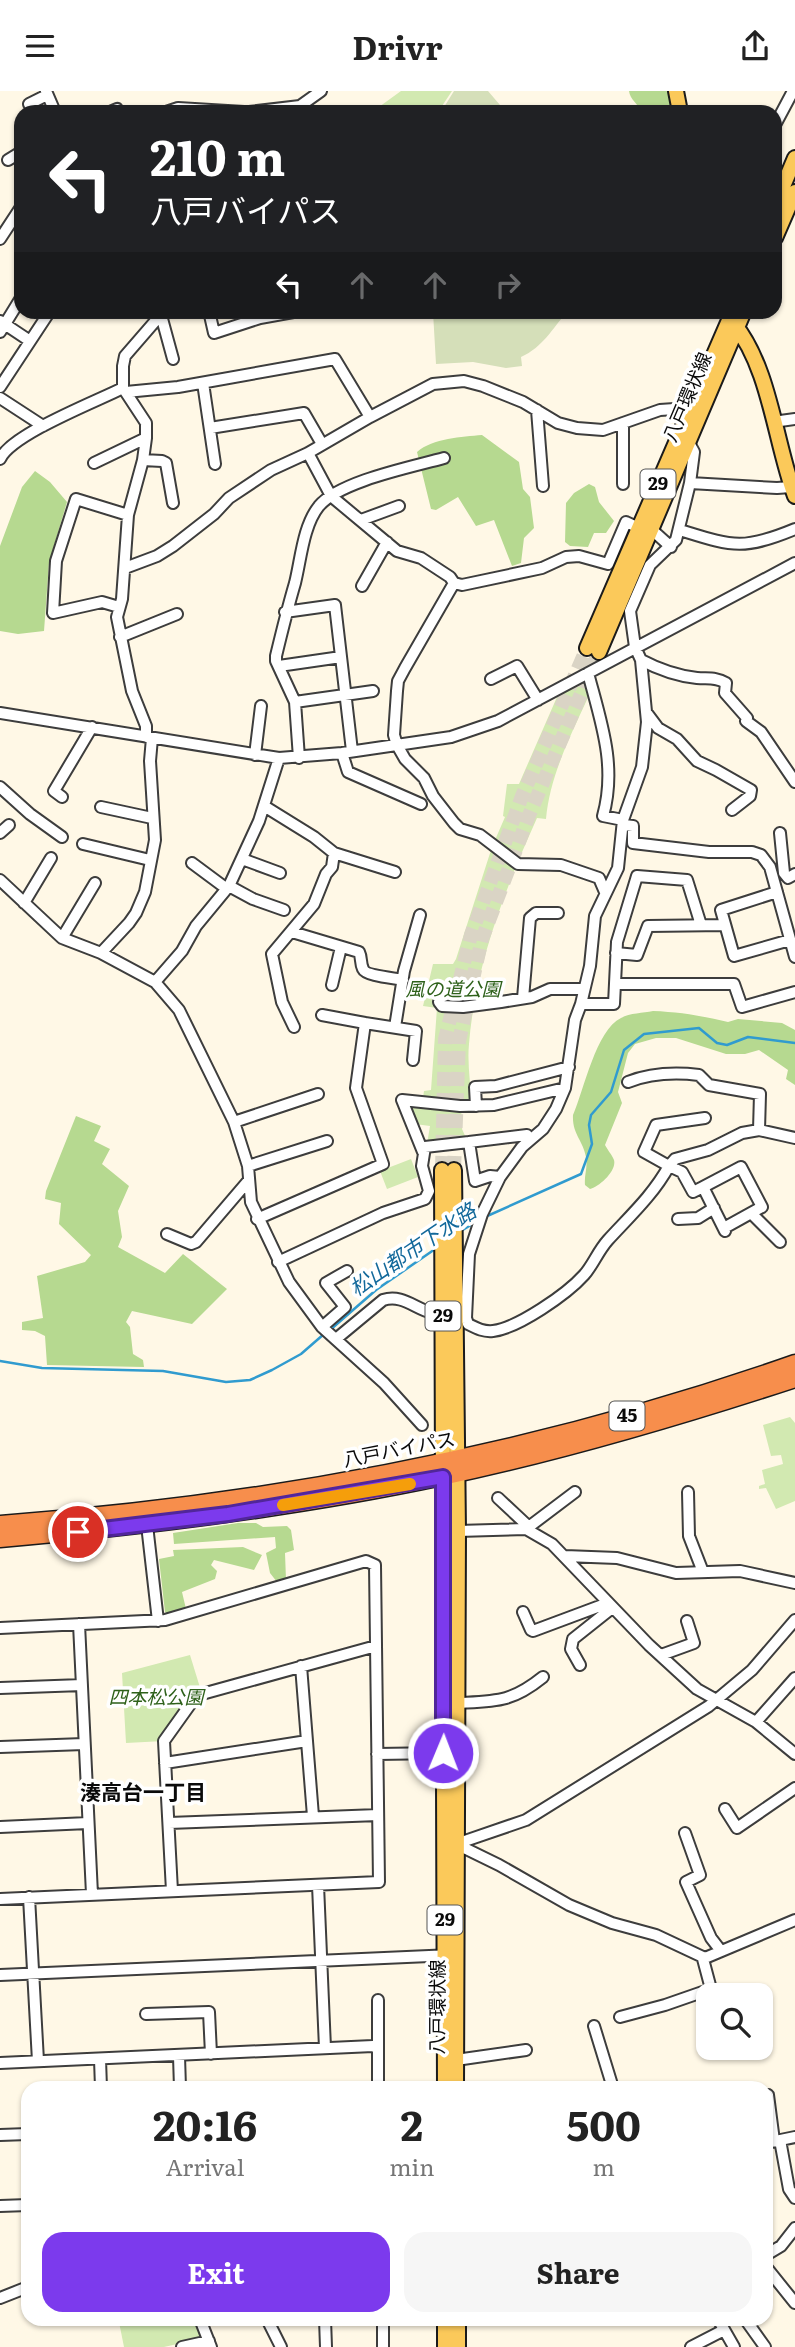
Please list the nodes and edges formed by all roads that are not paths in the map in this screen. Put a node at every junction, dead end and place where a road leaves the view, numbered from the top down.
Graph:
1 (321, 91) edge
2 (793, 91) edge
3 (46, 93) edge
4 (29, 104) dead end
5 (305, 105) edge
6 (782, 112) edge
7 (14, 156) edge
8 (8, 159) dead end
9 (795, 159) edge
10 (782, 189) edge
11 (795, 192) edge
12 (14, 218) edge
13 (782, 222) edge
14 (0, 239) edge
15 (14, 308) edge
16 (45, 319) edge
17 (157, 319) edge
18 (163, 319) edge
19 (211, 319) edge
20 (257, 319) edge
21 (731, 319) edge
22 (731, 319) edge
23 (732, 319) edge
24 (2, 325) edge
25 (30, 341) junction
26 (173, 359) dead end
27 (203, 383) junction
28 (0, 387) edge
29 (124, 390) junction
30 (0, 398) edge
31 (689, 408) junction
32 (537, 410) junction
33 (370, 417) junction
34 (795, 419) edge
35 (773, 422) junction
36 (623, 423) junction
37 (43, 426) junction
38 (210, 428) junction
39 (146, 438) junction
40 (688, 441) junction
41 (322, 444) junction
42 (308, 453) junction
43 (444, 458) dead end
44 (0, 459) edge
45 (143, 460) junction
46 (94, 463) dead end
47 (215, 464) dead end
48 (690, 482) junction
49 (623, 484) dead end
50 (543, 486) dead end
51 (793, 491) edge
52 (331, 496) junction
53 (173, 503) dead end
54 (400, 506) dead end
55 (128, 515) junction
56 (361, 520) junction
57 (645, 528) junction
58 (795, 529) edge
59 (680, 530) junction
60 (387, 541) junction
61 (671, 547) junction
62 (795, 563) edge
63 (125, 568) junction
64 (454, 583) junction
65 (362, 586) dead end
66 (119, 607) junction
67 (285, 612) junction
68 (177, 614) dead end
69 (120, 638) junction
70 (635, 647) junction
71 (593, 650) tunnel mouth
72 (341, 657) junction
73 (641, 660) junction
74 (279, 666) junction
75 (588, 673) junction
76 (491, 679) dead end
77 (373, 691) dead end
78 (345, 695) junction
79 (538, 701) junction
80 (295, 702) junction
81 (261, 706) dead end
82 (646, 712) junction
83 (0, 713) edge
84 (92, 727) junction
85 (149, 737) junction
86 (397, 745) junction
87 (347, 752) junction
88 (255, 755) junction
89 (279, 758) junction
90 (299, 758) junction
91 (795, 782) edge
92 (0, 787) edge
93 (62, 797) dead end
94 (421, 804) dead end
95 (264, 806) junction
96 (101, 807) dead end
97 (732, 810) dead end
98 (152, 818) junction
99 (624, 823) junction
100 (9, 825) dead end
101 (0, 833) edge
102 (780, 833) dead end
103 (62, 837) dead end
104 (83, 844) dead end
105 (334, 853) junction
106 (51, 858) dead end
107 (242, 859) junction
108 (150, 860) junction
109 (192, 863) dead end
110 (395, 872) dead end
111 (280, 873) dead end
112 (794, 878) edge
113 (0, 880) edge
114 (95, 883) dead end
115 (228, 887) junction
116 (605, 892) junction
117 (777, 892) junction
118 (24, 903) junction
119 (284, 910) dead end
120 (558, 913) dead end
121 (420, 915) dead end
122 (701, 925) junction
123 (725, 925) junction
124 (292, 932) junction
125 (62, 938) junction
126 (790, 940) junction
127 (341, 947) junction
128 (101, 953) junction
129 (616, 953) junction
130 (795, 957) edge
131 (403, 980) junction
132 (155, 982) junction
133 (615, 984) junction
134 (332, 985) dead end
135 (584, 989) junction
136 (795, 992) edge
137 (523, 998) junction
138 (439, 1002) dead end
139 (581, 1004) junction
140 (322, 1015) dead end
141 (365, 1023) junction
142 (294, 1027) dead end
143 (395, 1027) junction
144 (413, 1060) dead end
145 (569, 1067) junction
146 (628, 1083) dead end
147 (565, 1088) junction
148 (318, 1094) dead end
149 (475, 1106) junction
150 (705, 1118) dead end
151 (234, 1122) junction
152 (759, 1130) junction
153 (527, 1135) dead end
154 (795, 1138) edge
155 (327, 1141) dead end
156 (469, 1142) junction
157 (423, 1152) junction
158 (248, 1166) junction
159 (669, 1166) junction
160 (448, 1170) tunnel mouth
161 (500, 1178) junction
162 (249, 1180) junction
163 (703, 1187) junction
164 (714, 1208) junction
165 (751, 1213) junction
166 (257, 1219) junction
167 (678, 1219) dead end
168 (167, 1234) dead end
169 (780, 1242) dead end
170 (278, 1262) junction
171 (347, 1271) dead end
172 (454, 1317) junction
173 (322, 1327) junction
174 (336, 1339) junction
175 (795, 1363) edge
176 (795, 1379) edge
177 (422, 1425) dead end
178 (450, 1469) junction
179 (575, 1492) dead end
180 (688, 1492) dead end
181 (498, 1498) dead end
182 (0, 1524) edge
183 (147, 1525) junction
184 (528, 1528) junction
185 (458, 1531) junction
186 (0, 1539) edge
187 (565, 1556) junction
188 (703, 1573) junction
189 (795, 1583) edge
190 (610, 1605) junction
191 (523, 1612) dead end
192 (795, 1620) edge
193 (158, 1621) junction
194 (687, 1621) dead end
195 (79, 1624) junction
196 (0, 1628) edge
197 (376, 1646) junction
198 (661, 1655) junction
199 (580, 1665) dead end
200 (301, 1666) junction
201 (543, 1677) dead end
202 (795, 1678) edge
203 (82, 1685) junction
204 (0, 1688) edge
205 (718, 1700) junction
206 (459, 1703) junction
207 (756, 1722) junction
208 (795, 1736) edge
209 (307, 1741) junction
210 (85, 1744) junction
211 (785, 1745) junction
212 (0, 1747) edge
213 (443, 1753) junction
214 (377, 1754) junction
215 (795, 1754) edge
216 (166, 1763) junction
217 (795, 1788) edge
218 (725, 1809) dead end
219 (378, 1815) junction
220 (313, 1817) junction
221 (88, 1823) junction
222 (169, 1823) junction
223 (0, 1826) edge
224 (685, 1833) dead end
225 (456, 1844) junction
226 (318, 1885) junction
227 (172, 1891) junction
228 (92, 1894) junction
229 (29, 1898) junction
230 (0, 1899) edge
231 (795, 1920) edge
232 (721, 1951) junction
233 (451, 1955) junction
234 (705, 1958) junction
235 (321, 1960) junction
236 (33, 1973) junction
237 (0, 1975) edge
238 (377, 2000) dead end
239 (146, 2014) dead end
240 (620, 2017) dead end
241 (594, 2027) dead end
242 (325, 2048) junction
243 (377, 2049) junction
244 (526, 2050) dead end
245 (211, 2054) junction
246 (179, 2056) junction
247 (100, 2059) junction
248 (456, 2060) junction
249 (37, 2061) junction
250 (0, 2063) edge
251 (101, 2081) edge
252 (180, 2081) edge
253 (378, 2081) edge
254 (445, 2081) edge
255 (456, 2081) edge
256 (611, 2081) edge
257 (21, 2134) edge
258 (0, 2135) edge
259 (795, 2137) edge
260 (774, 2142) edge
261 (795, 2199) edge
262 (21, 2205) edge
263 (0, 2206) edge
264 (795, 2228) edge
265 (773, 2251) edge
266 (773, 2283) edge
267 (791, 2289) edge
268 (21, 2290) edge
269 (0, 2298) edge
270 (795, 2304) edge
271 (203, 2326) edge
272 (270, 2326) edge
273 (325, 2326) edge
274 (383, 2326) edge
275 (445, 2326) edge
276 (458, 2326) edge
277 (722, 2326) edge
278 (751, 2326) edge
279 (724, 2330) junction
280 (210, 2344) edge
281 (182, 2347) edge
282 (281, 2347) edge
283 (326, 2347) edge
284 (383, 2347) edge
285 (445, 2347) edge
286 (458, 2347) edge
287 (691, 2347) edge
288 (734, 2347) edge
289 (765, 2347) edge

1 - 5 street
2 - 6 street
3 - 4 street
7 - 8 street
9 - 10 main road
11 - 13 main road
12 - 14 street
15 - 24 street
16 - 25 street
17 - 29 street
18 - 26 street
19 - 20 street
21 - 40 main road, 八戸環状線 / 29
22 - 31 main road, 八戸環状線 / 29
23 - 35 main road
24 - 25 street
25 - 28 street
27 - 29 street
27 - 33 street
27 - 38 street
29 - 37 street
29 - 39 street
30 - 37 street
31 - 36 street
31 - 57 main road, 八戸環状線 / 29
32 - 33 street
32 - 36 street
32 - 50 street
33 - 41 street
34 - 35 street
35 - 51 main road
36 - 49 street
37 - 44 street
38 - 41 street
38 - 47 street
39 - 45 street
39 - 46 street
40 - 48 street
40 - 57 main road, 八戸環状線 / 29
41 - 42 street
42 - 52 street
42 - 63 street
43 - 52 street
45 - 53 street
45 - 55 street
48 - 51 street
48 - 59 street
52 - 56 street
52 - 67 street
54 - 56 street
55 - 63 street
55 - 66 street
56 - 60 street
57 - 61 street
57 - 64 street
57 - 71 main road, 八戸環状線 / 29
58 - 59 street
59 - 61 street
60 - 64 street
60 - 65 street
61 - 70 street
62 - 70 street
63 - 66 street
64 - 86 street
66 - 69 street
67 - 72 street
67 - 74 street
68 - 69 street
69 - 85 street
70 - 73 street
70 - 75 street
72 - 74 street
72 - 78 street
73 - 82 street
73 - 91 street
74 - 80 street
75 - 79 street
75 - 99 street
76 - 79 street
77 - 78 street
78 - 80 street
78 - 87 street
79 - 86 street
80 - 90 street
81 - 88 street
82 - 97 street
82 - 99 street
83 - 84 street
84 - 85 street
84 - 93 street
85 - 88 street
85 - 98 street
86 - 87 street
86 - 116 street
87 - 90 street
87 - 94 street
88 - 89 street
89 - 90 street
89 - 95 street
92 - 103 street
95 - 105 street
95 - 107 street
96 - 98 street
98 - 108 street
99 - 116 street
99 - 117 street
100 - 101 street
102 - 112 street
104 - 108 street
105 - 110 street
105 - 124 street
106 - 118 street
107 - 111 street
107 - 115 street
108 - 128 street
109 - 115 street
113 - 118 street
114 - 125 street
115 - 119 street
115 - 132 street
116 - 135 street
117 - 123 street
117 - 126 street
118 - 125 street
120 - 137 street
121 - 131 street
122 - 123 street
122 - 129 street
122 - 129 street
123 - 126 street
124 - 127 street
124 - 142 street
125 - 128 street
126 - 130 street
127 - 131 street
127 - 134 street
128 - 132 street
129 - 133 street
131 - 143 street
132 - 151 street
133 - 136 street
133 - 139 street
135 - 137 street
135 - 139 street
137 - 138 street
139 - 145 street
140 - 141 street
141 - 143 street
141 - 166 street
143 - 144 street
145 - 147 street
145 - 149 street
146 - 152 street
147 - 149 street
147 - 161 street
148 - 151 street
149 - 157 street
150 - 159 street
151 - 158 street
152 - 154 street
152 - 159 street
153 - 156 street
155 - 158 street
156 - 157 street
156 - 161 street
157 - 170 street
158 - 162 street
159 - 163 street
159 - 172 street
160 - 172 main road, 八戸環状線 / 29
161 - 172 street
162 - 166 street
162 - 168 street
163 - 164 street
163 - 165 street
164 - 165 street
164 - 167 street
165 - 169 street
166 - 170 street
170 - 173 street
171 - 173 street
172 - 174 street
172 - 178 main road, 八戸環状線 / 29
173 - 174 street
174 - 177 street
175 - 178 highway, 八戸バイパス / 45
176 - 178 highway, 八戸バイパス / 45
178 - 182 highway, 八戸バイパス / 45
178 - 183 highway, 八戸バイパス / 45
178 - 185 main road, 八戸環状線 / 29
178 - 213 main road, 八戸環状線 / 29
179 - 184 street
180 - 188 street
181 - 184 street
183 - 186 highway, 八戸バイパス / 45
183 - 193 street
184 - 185 street
184 - 187 street
185 - 206 main road, 八戸環状線 / 29
187 - 188 street
187 - 190 street
188 - 189 street
190 - 191 street
190 - 198 street
190 - 199 street
192 - 205 street
193 - 195 street
193 - 197 street
194 - 198 street
195 - 196 street
195 - 203 street
197 - 200 street
197 - 214 street
198 - 205 street
200 - 209 street
200 - 216 street
201 - 206 street
202 - 207 street
203 - 204 street
203 - 210 street
205 - 207 street
205 - 225 street
206 - 225 main road, 八戸環状線 / 29
207 - 211 street
208 - 211 street
209 - 216 street
209 - 220 street
210 - 212 street
210 - 221 street
211 - 215 street
213 - 214 street
213 - 233 main road, 八戸環状線 / 29
214 - 219 street
216 - 222 street
217 - 218 street
219 - 220 street
219 - 226 street
220 - 222 street
221 - 223 street
221 - 228 street
222 - 227 street
224 - 232 street
225 - 233 main road, 八戸環状線 / 29
225 - 234 street
226 - 227 street
226 - 235 street
227 - 228 street
228 - 229 street
229 - 230 street
229 - 236 street
231 - 232 street
232 - 234 street
233 - 235 street
233 - 248 main road, 八戸環状線 / 29
233 - 254 main road, 八戸環状線 / 29
234 - 240 street
235 - 236 street
235 - 242 street
236 - 237 street
236 - 249 street
238 - 243 street
239 - 245 street
241 - 256 street
242 - 243 street
242 - 245 street
243 - 253 street
244 - 248 street
245 - 246 street
246 - 247 street
246 - 252 street
247 - 249 street
247 - 251 street
248 - 255 main road, 八戸環状線 / 29
249 - 250 street
257 - 258 street
259 - 260 street
260 - 261 street
262 - 263 street
264 - 265 street
266 - 267 street
267 - 270 street
268 - 269 street
271 - 280 street
272 - 282 street
273 - 283 street
274 - 284 street
275 - 285 main road
276 - 286 main road
277 - 279 street
278 - 289 street
279 - 287 street
279 - 288 street
280 - 281 street

